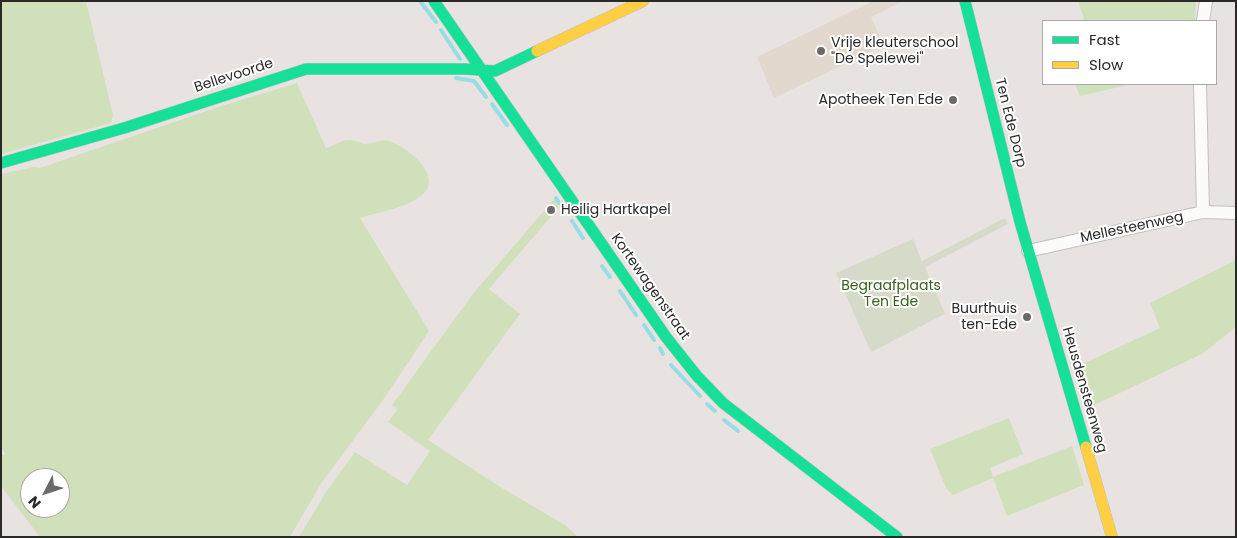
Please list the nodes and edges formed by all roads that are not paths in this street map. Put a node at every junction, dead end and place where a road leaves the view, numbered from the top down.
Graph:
1 (434, 1) edge
2 (643, 1) edge
3 (965, 1) edge
4 (1206, 1) edge
5 (1203, 20) edge
6 (483, 70) junction
7 (1200, 85) edge
8 (1, 163) edge
9 (1203, 212) junction
10 (1236, 213) edge
11 (1028, 251) junction
12 (897, 537) edge
13 (1112, 537) edge

1 - 6 street, Kortewagenstraat
2 - 6 street, Bellevoorde
3 - 11 street, Ten Ede Dorp
4 - 5 street
6 - 8 street, Bellevoorde
6 - 12 street, Kortewagenstraat
7 - 9 street
9 - 10 street, Mellesteenweg
9 - 11 street, Mellesteenweg
11 - 13 street, Heusdensteenweg

